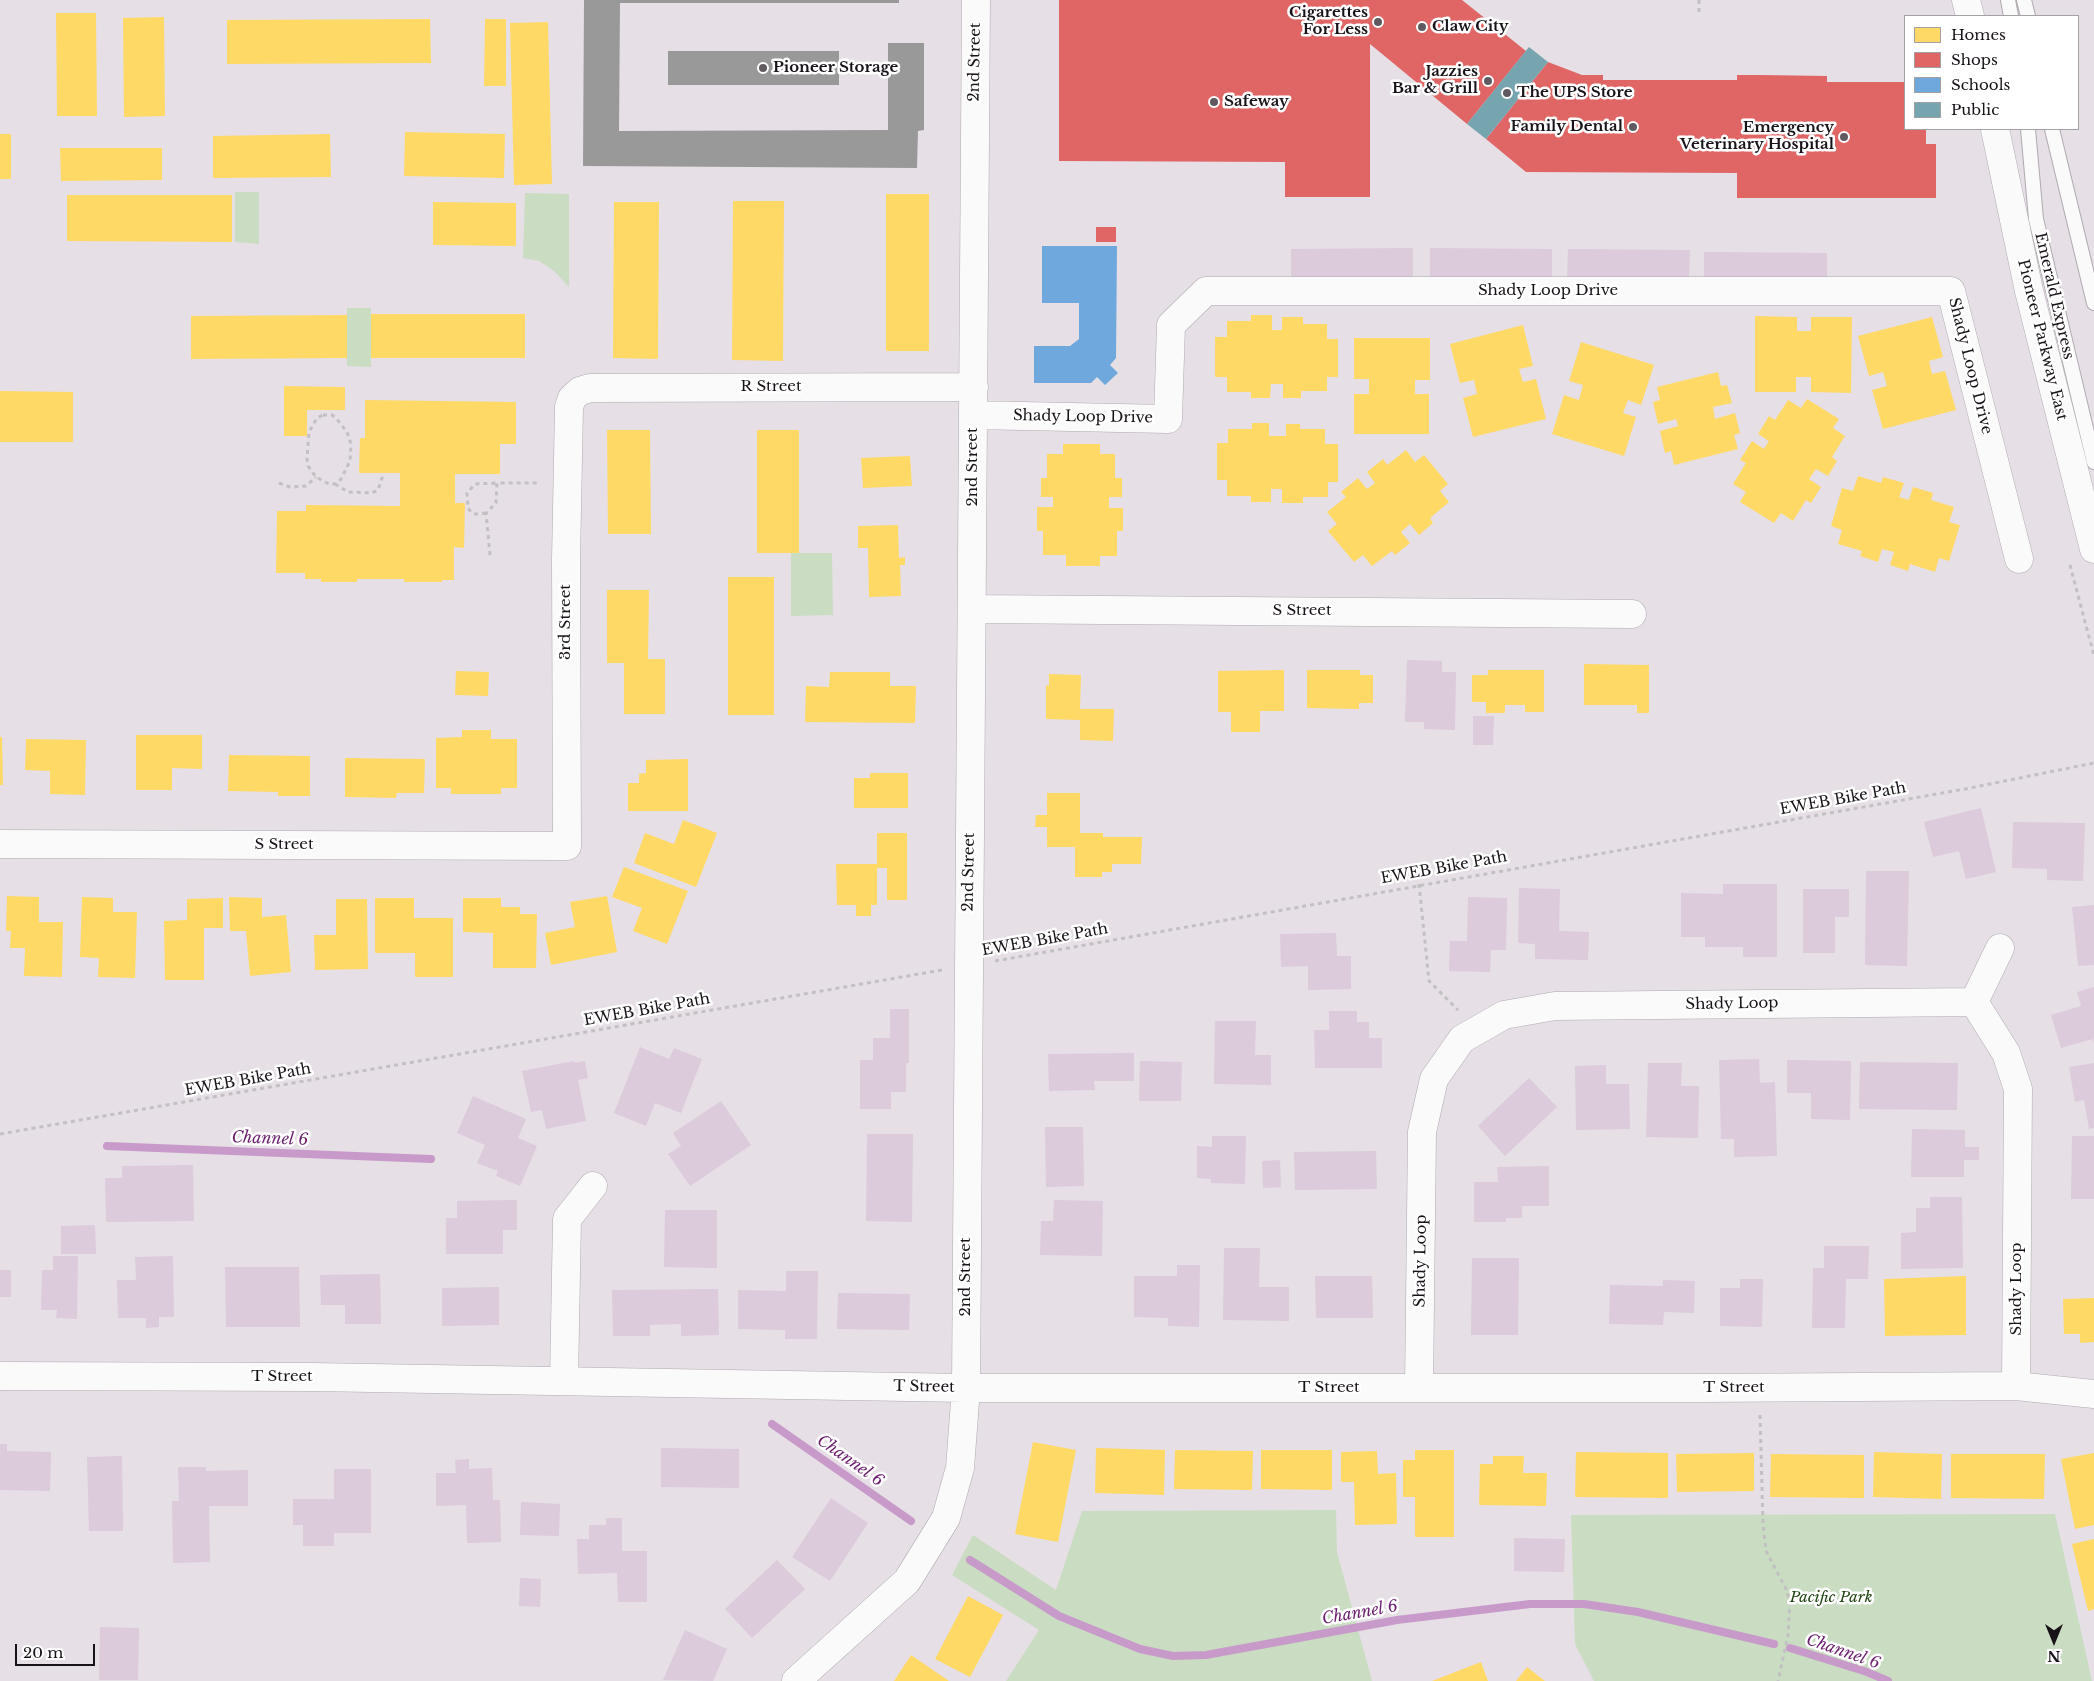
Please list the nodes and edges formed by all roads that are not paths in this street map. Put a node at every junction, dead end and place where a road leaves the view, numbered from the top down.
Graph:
1 (976, 0) edge
2 (1966, 0) edge
3 (2008, 0) edge
4 (2024, 0) edge
5 (1970, 15) edge
6 (2011, 15) edge
7 (2028, 15) edge
8 (1996, 130) edge
9 (2028, 130) edge
10 (2052, 130) edge
11 (2094, 303) edge
12 (974, 387) junction
13 (572, 398) joint
14 (974, 415) junction
15 (2094, 462) edge
16 (2094, 549) edge
17 (2019, 559) dead end
18 (973, 609) junction
19 (1632, 614) dead end
20 (0, 844) edge
21 (567, 846) joint
22 (2000, 948) dead end
23 (1974, 1002) junction
24 (593, 1186) dead end
25 (0, 1376) edge
26 (564, 1381) junction
27 (2016, 1386) junction
28 (966, 1388) junction
29 (1419, 1388) junction
30 (2094, 1394) edge
31 (796, 1681) edge

1 - 12 street, 2nd Street
2 - 5 street
3 - 6 lane
4 - 7 lane
8 - 16 street, Pioneer Parkway East
9 - 15 lane, Emerald Express
10 - 11 lane
12 - 13 street, R Street
12 - 14 street, 2nd Street
13 - 21 street, 3rd Street
14 - 17 street, Shady Loop Drive
14 - 18 street, 2nd Street
18 - 19 street, S Street
18 - 28 street, 2nd Street
20 - 21 street, S Street
22 - 23 street
23 - 27 street, Shady Loop
23 - 29 street, Shady Loop
24 - 26 street
25 - 26 street, T Street
26 - 28 street, T Street
27 - 29 street, T Street
27 - 30 street, T Street
28 - 29 street, T Street
28 - 31 street, 2nd Street

